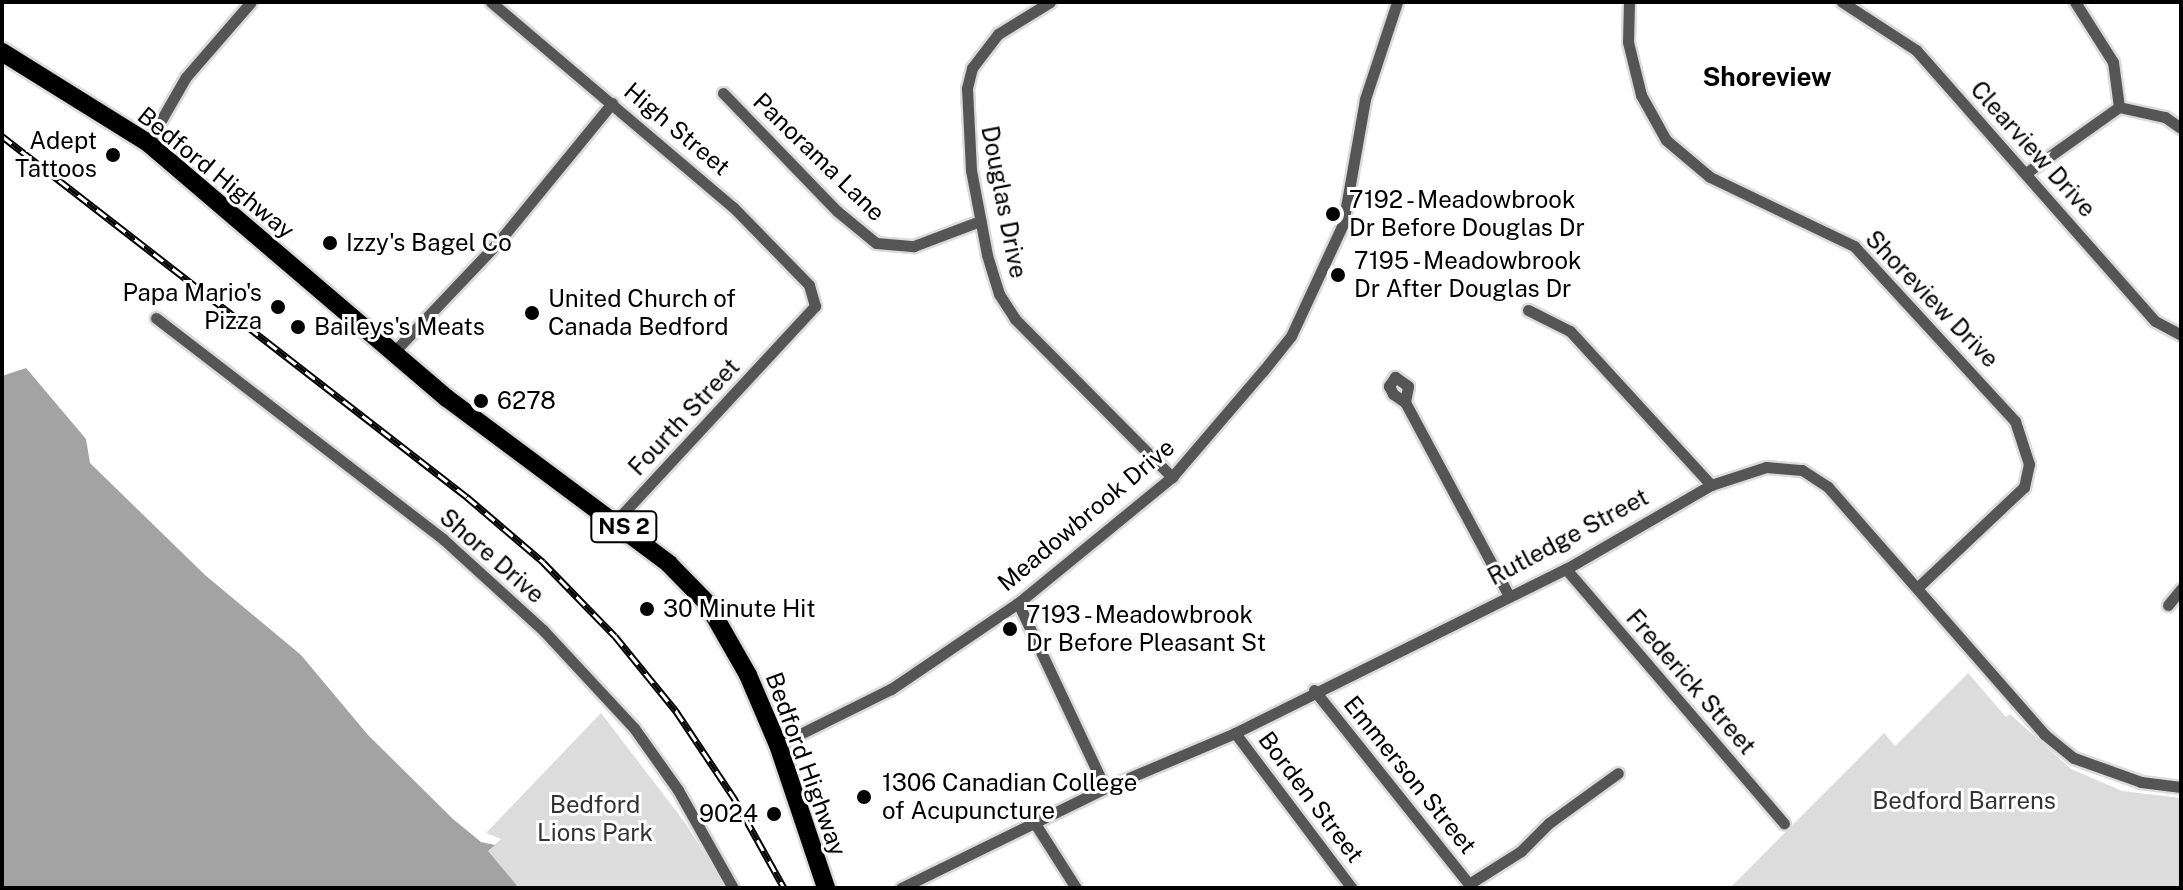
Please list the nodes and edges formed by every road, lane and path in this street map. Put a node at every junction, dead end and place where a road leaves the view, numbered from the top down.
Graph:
1 (251, 2) edge
2 (491, 2) edge
3 (1050, 2) edge
4 (1397, 2) edge
5 (1629, 2) edge
6 (1842, 2) edge
7 (2075, 2) edge
8 (2, 52) edge
9 (723, 93) dead end
10 (612, 103) junction
11 (2119, 107) junction
12 (2181, 128) edge
13 (148, 143) junction
14 (2026, 173) junction
15 (980, 221) junction
16 (815, 306) joint
17 (1528, 310) dead end
18 (156, 318) dead end
19 (2181, 335) edge
20 (392, 354) junction
21 (1405, 402) dead end
22 (1172, 477) junction
23 (1711, 485) junction
24 (616, 521) junction
25 (1566, 569) junction
26 (1918, 587) junction
27 (2181, 589) edge
28 (1508, 594) junction
29 (1018, 603) junction
30 (2168, 605) dead end
31 (1314, 690) junction
32 (1235, 733) junction
33 (778, 745) junction
34 (1618, 773) dead end
35 (2181, 787) edge
36 (1105, 788) junction
37 (1034, 822) junction
38 (1784, 823) dead end
39 (1471, 886) edge
40 (733, 888) edge
41 (826, 888) edge
42 (901, 888) edge
43 (1076, 888) edge
44 (1352, 888) edge

1 - 13 street
2 - 10 street, High Street
3 - 15 street, Douglas Drive
4 - 22 street, Meadowbrook Drive
5 - 26 street, Shoreview Drive
6 - 14 street, Clearview Drive
7 - 11 street
8 - 13 main road, Bedford Highway / NS 2
9 - 15 street, Panorama Lane
10 - 16 street, High Street
10 - 20 street
11 - 12 street
11 - 14 street
13 - 20 main road, Bedford Highway / NS 2
14 - 19 street, Clearview Drive
15 - 22 street, Douglas Drive
16 - 24 street, Fourth Street
17 - 23 street
18 - 40 street, Shore Drive
20 - 24 main road, Bedford Highway / NS 2
21 - 28 street
22 - 29 street, Meadowbrook Drive
23 - 25 street, Rutledge Street
23 - 26 street, Rutledge Street
24 - 33 main road, Bedford Highway / NS 2
25 - 28 street, Rutledge Street
25 - 38 street, Frederick Street
26 - 35 street, Rutledge Street
27 - 30 street
28 - 31 street, Rutledge Street
29 - 33 street, Meadowbrook Drive
29 - 36 street
31 - 32 street, Rutledge Street
31 - 39 street, Emmerson Street
32 - 36 street, Rutledge Street
32 - 44 street, Borden Street
33 - 41 main road, Bedford Highway / NS 2
34 - 39 street
36 - 37 street, Rutledge Street
37 - 42 street, Rutledge Street
37 - 43 street

